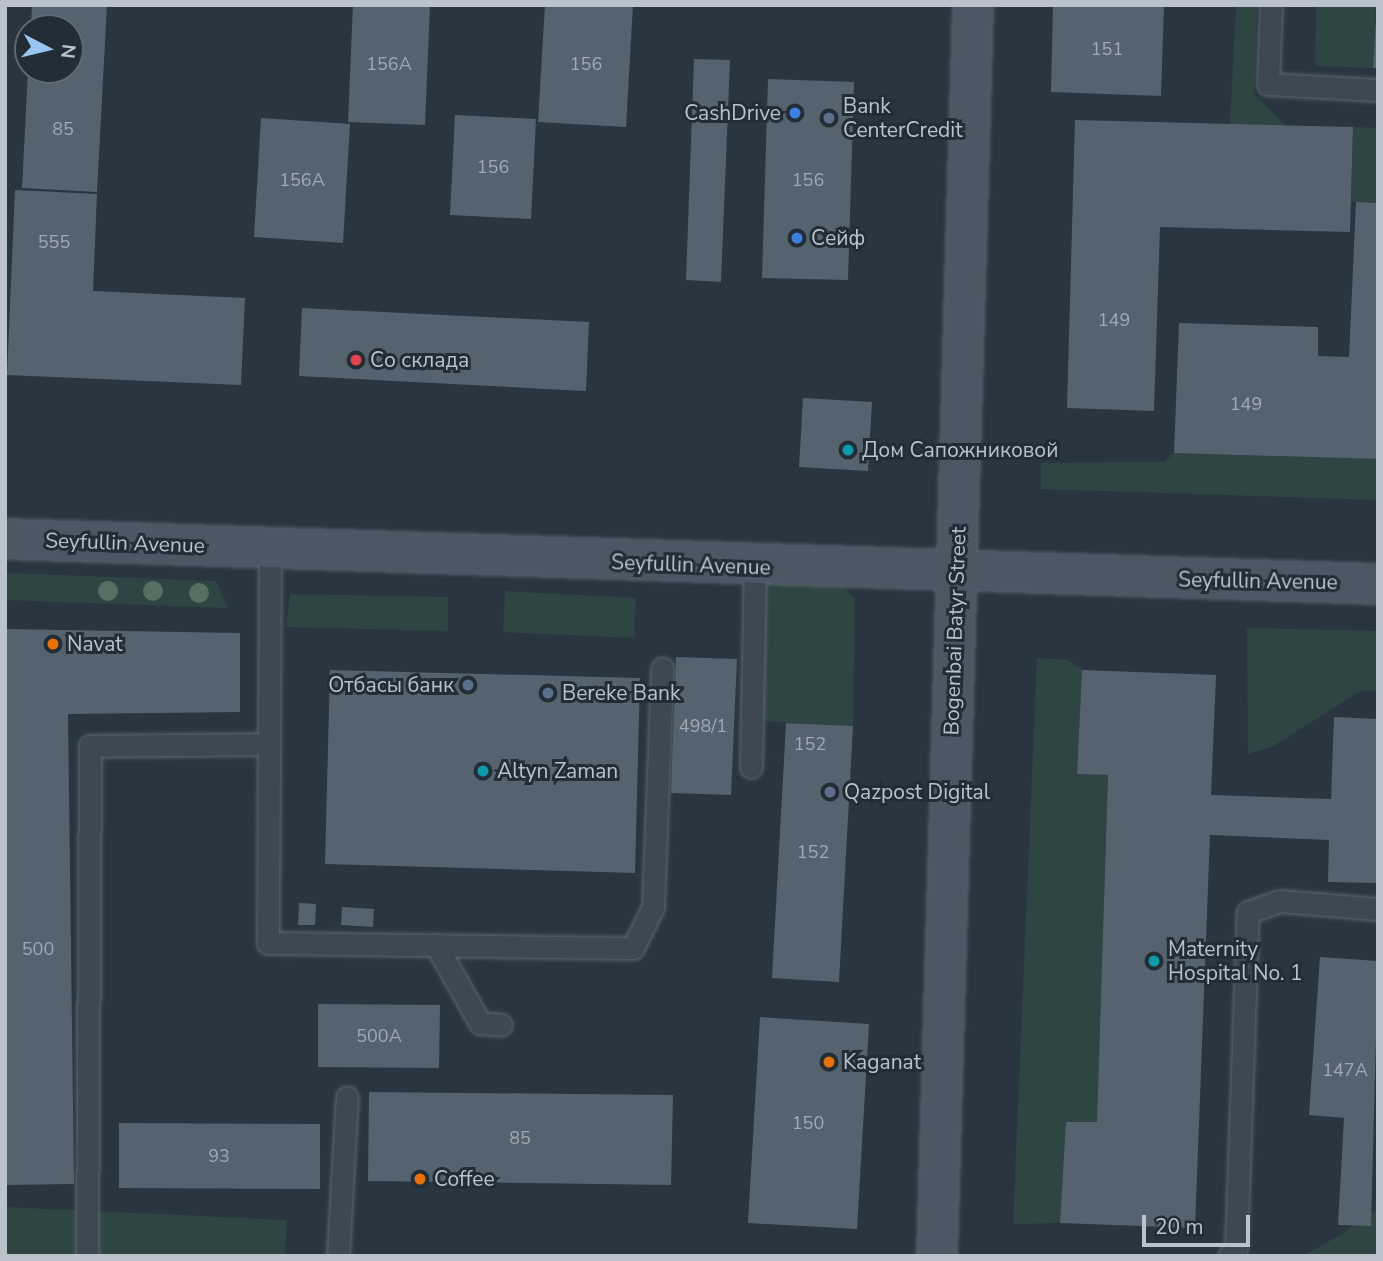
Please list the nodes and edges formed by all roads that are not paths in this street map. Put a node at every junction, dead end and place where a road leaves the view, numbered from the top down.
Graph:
1 (973, 5) edge
2 (1271, 5) edge
3 (1378, 90) edge
4 (5, 539) edge
5 (270, 548) junction
6 (755, 567) junction
7 (957, 573) junction
8 (1378, 584) edge
9 (662, 668) dead end
10 (269, 744) junction
11 (751, 767) dead end
12 (1378, 909) edge
13 (436, 946) junction
14 (501, 1025) dead end
15 (347, 1097) dead end
16 (87, 1256) edge
17 (338, 1256) edge
18 (937, 1256) edge
19 (1229, 1256) edge

1 - 7 main road, Bogenbai Batyr Street
2 - 3 lane
4 - 5 main road, Seyfullin Avenue
5 - 6 main road, Seyfullin Avenue
5 - 10 lane
6 - 7 main road, Seyfullin Avenue
6 - 11 lane
7 - 8 main road, Seyfullin Avenue
7 - 18 main road, Bogenbai Batyr Street
9 - 13 lane
10 - 13 lane
10 - 16 lane
12 - 19 lane
13 - 14 lane
15 - 17 lane

